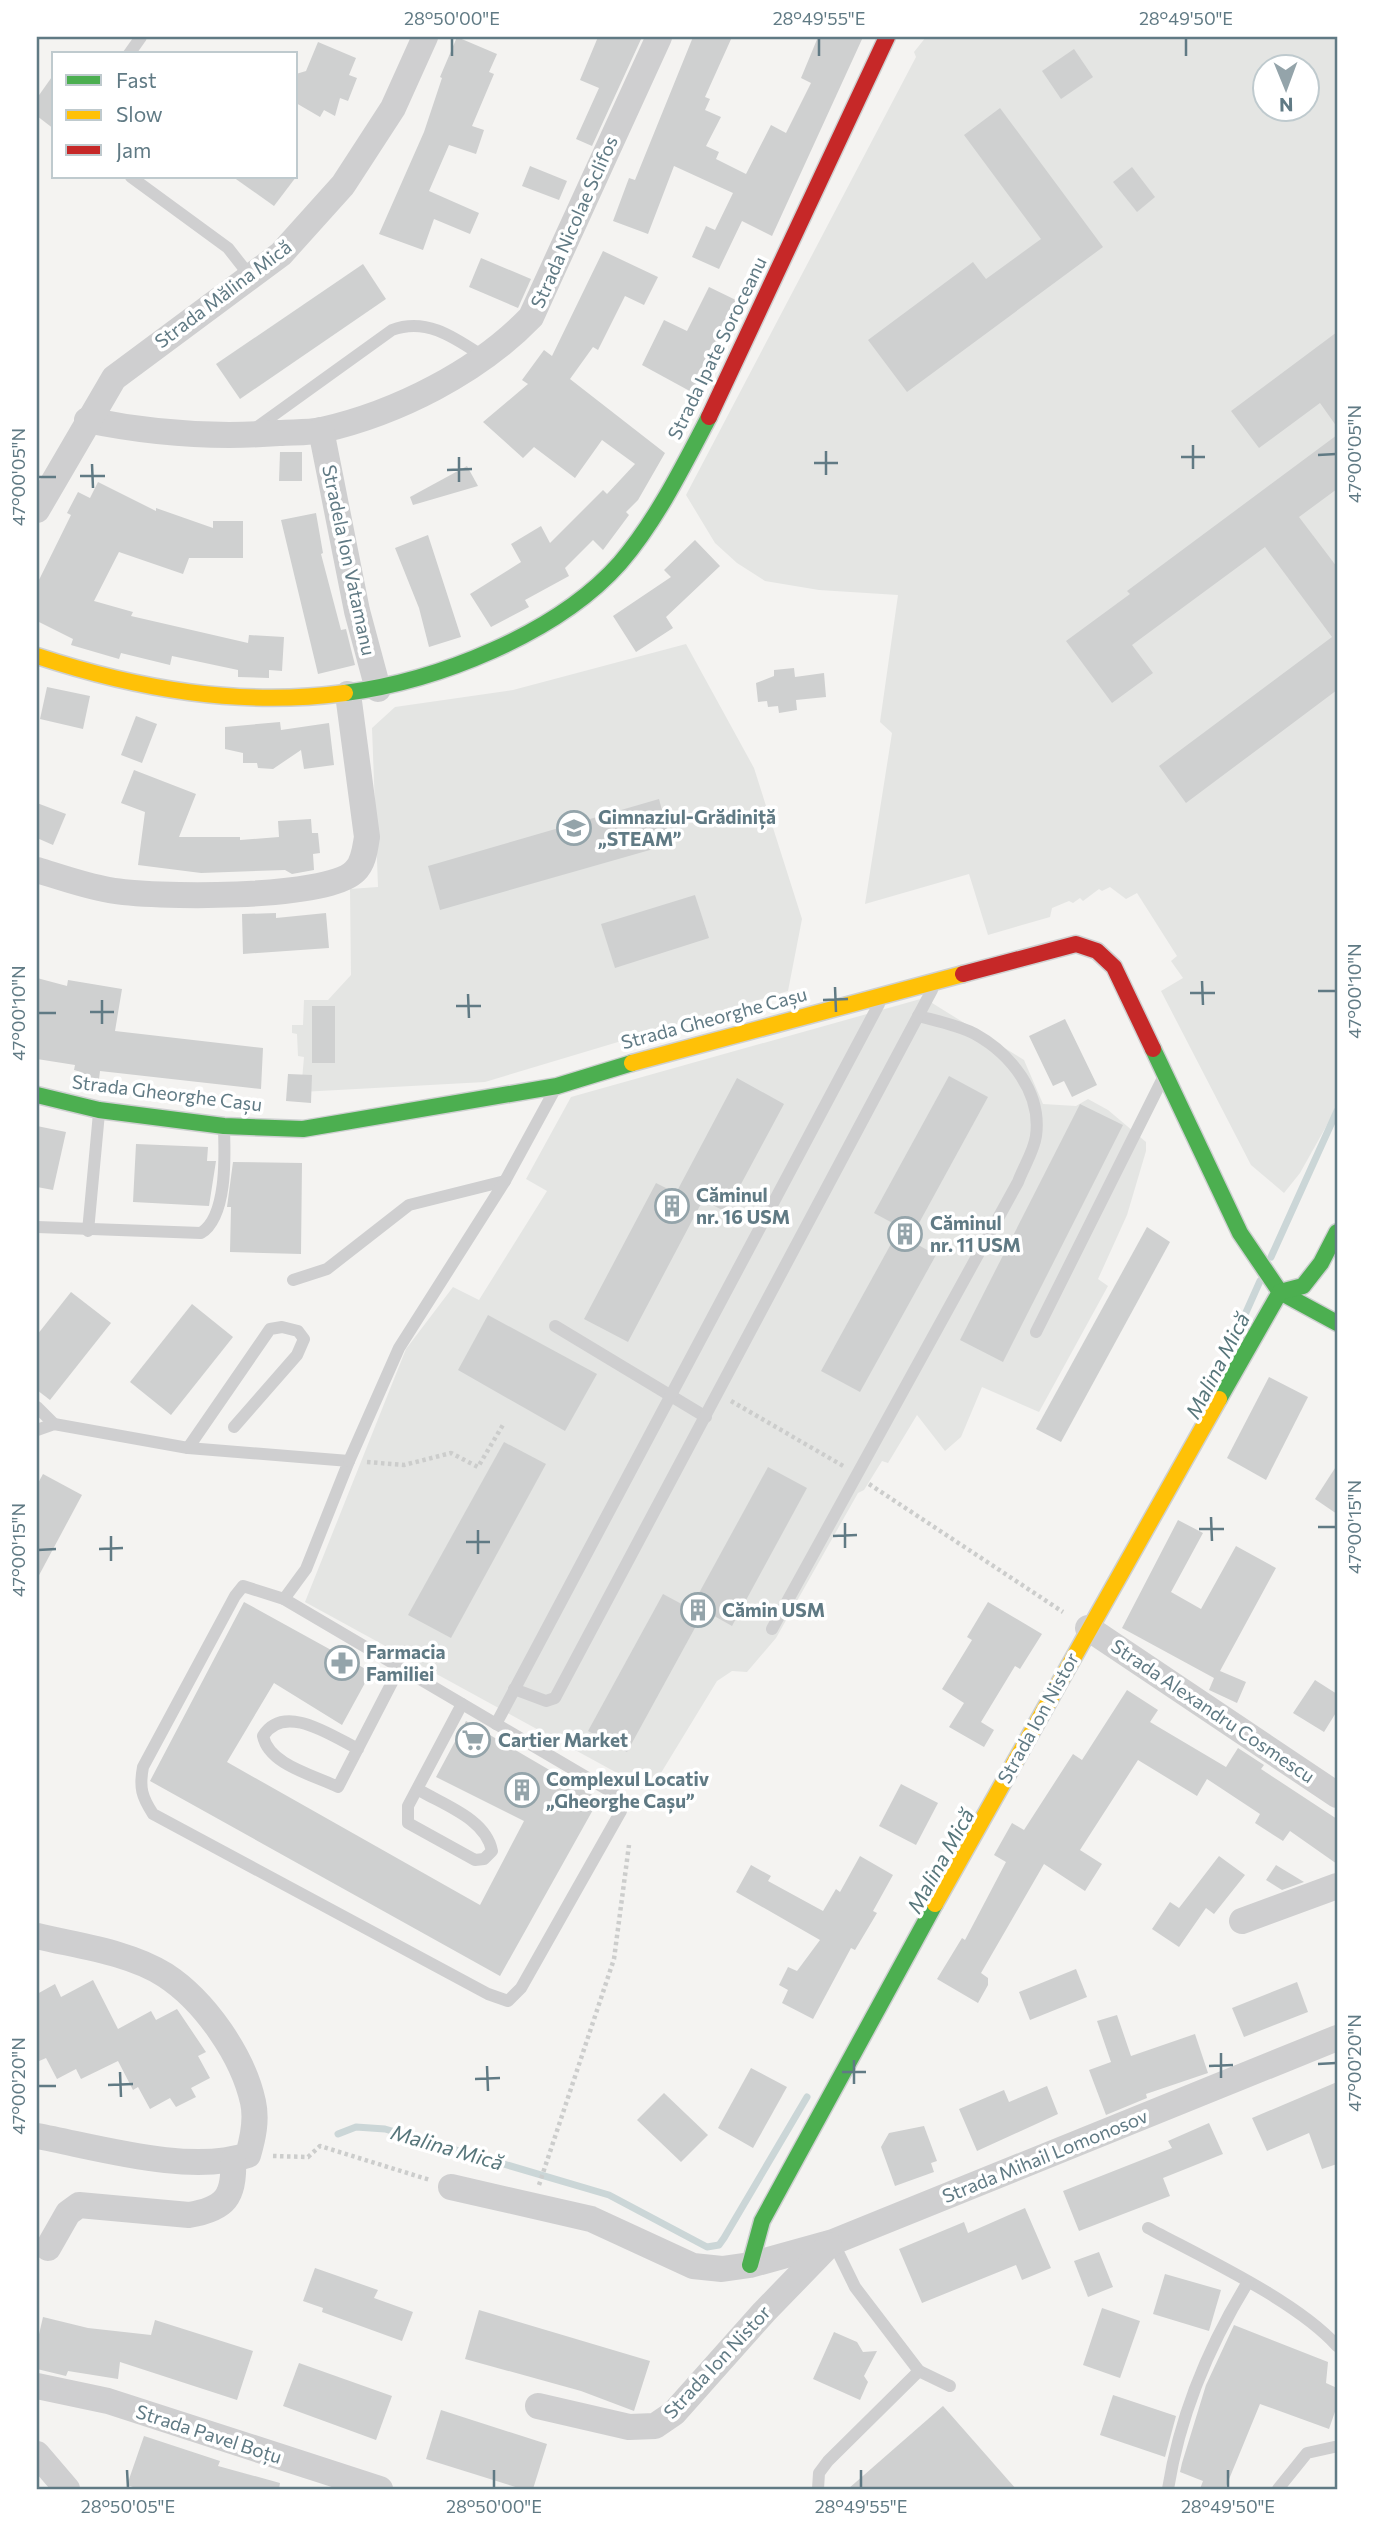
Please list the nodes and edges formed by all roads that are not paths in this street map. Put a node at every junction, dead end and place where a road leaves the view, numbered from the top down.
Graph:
1 (141, 37) edge
2 (425, 37) edge
3 (659, 37) edge
4 (889, 38) edge
5 (130, 52) edge
6 (132, 178) edge
7 (250, 276) junction
8 (485, 357) junction
9 (87, 420) junction
10 (321, 430) junction
11 (247, 435) junction
12 (43, 482) edge
13 (37, 510) edge
14 (37, 656) edge
15 (378, 689) junction
16 (348, 694) junction
17 (37, 870) edge
18 (937, 980) junction
19 (884, 994) junction
20 (918, 1016) junction
21 (1165, 1074) junction
22 (557, 1086) junction
23 (37, 1095) edge
24 (99, 1110) junction
25 (224, 1126) junction
26 (505, 1181) junction
27 (37, 1227) edge
28 (89, 1231) junction
29 (1337, 1232) edge
30 (293, 1280) dead end
31 (1280, 1292) junction
32 (1337, 1323) edge
33 (555, 1326) dead end
34 (1036, 1332) dead end
35 (668, 1396) junction
36 (37, 1407) edge
37 (706, 1417) junction
38 (54, 1424) junction
39 (233, 1427) dead end
40 (37, 1430) edge
41 (188, 1448) junction
42 (349, 1461) junction
43 (284, 1599) junction
44 (1087, 1628) junction
45 (772, 1629) dead end
46 (400, 1667) junction
47 (514, 1689) junction
48 (462, 1704) junction
49 (496, 1724) junction
50 (358, 1749) junction
51 (419, 1790) junction
52 (1337, 1795) edge
53 (1337, 1886) edge
54 (1242, 1921) dead end
55 (37, 1936) edge
56 (1337, 2038) edge
57 (37, 2136) edge
58 (240, 2158) junction
59 (451, 2187) road end
60 (1148, 2228) dead end
61 (833, 2242) junction
62 (48, 2248) dead end
63 (750, 2265) junction
64 (1248, 2282) junction
65 (1337, 2346) edge
66 (919, 2371) junction
67 (37, 2386) edge
68 (950, 2386) dead end
69 (538, 2406) dead end
70 (1334, 2447) dead end
71 (37, 2454) edge
72 (67, 2489) edge
73 (380, 2489) edge
74 (818, 2489) edge
75 (1168, 2489) edge
76 (1278, 2489) edge

1 - 5 lane
2 - 7 street, Strada Mălina Mică
3 - 8 street, Strada Nicolae Sclifos
4 - 15 street, Strada Ipate Soroceanu
6 - 7 lane
7 - 9 street, Strada Mălina Mică
8 - 10 street, Strada Nicolae Sclifos
8 - 11 lane
9 - 11 street, Strada Nicolae Sclifos
9 - 12 street, Strada Mălina Mică
10 - 11 street, Strada Nicolae Sclifos
10 - 15 street, Stradela Ion Vatamanu
12 - 13 street, Strada Mălina Mică
14 - 16 street, Strada Ipate Soroceanu
15 - 16 street, Strada Ipate Soroceanu
16 - 17 street
18 - 19 street, Strada Gheorghe Cașu
18 - 20 lane
18 - 21 street, Strada Gheorghe Cașu
19 - 22 street, Strada Gheorghe Cașu
19 - 35 lane
20 - 37 lane
20 - 45 lane
21 - 31 street, Strada Gheorghe Cașu
21 - 34 lane
22 - 25 street, Strada Gheorghe Cașu
22 - 26 lane
23 - 24 street, Strada Gheorghe Cașu
24 - 25 street, Strada Gheorghe Cașu
24 - 28 lane
25 - 28 lane
26 - 30 lane
26 - 42 lane
27 - 28 lane
29 - 31 street
31 - 32 street
31 - 44 street, Strada Ion Nistor
33 - 35 lane
35 - 37 lane
35 - 47 lane
36 - 38 lane
37 - 47 lane
38 - 40 lane
38 - 41 lane
39 - 41 lane
41 - 42 lane
42 - 43 lane
43 - 46 lane
43 - 49 lane
44 - 52 street, Strada Alexandru Cosmescu
44 - 63 street, Strada Ion Nistor
46 - 48 lane
46 - 50 lane
47 - 49 lane
48 - 49 lane
48 - 51 lane
50 - 50 lane
51 - 51 lane
53 - 54 street
55 - 58 street
56 - 61 street, Strada Mihail Lomonosov
57 - 58 street
58 - 62 street
59 - 63 street, Strada Mihail Lomonosov
60 - 64 lane
61 - 63 street, Strada Mihail Lomonosov
61 - 66 lane
61 - 69 street, Strada Ion Nistor
64 - 65 lane
64 - 75 lane
66 - 68 lane
66 - 74 lane
67 - 73 street, Strada Pavel Boțu
70 - 76 lane
71 - 72 street

